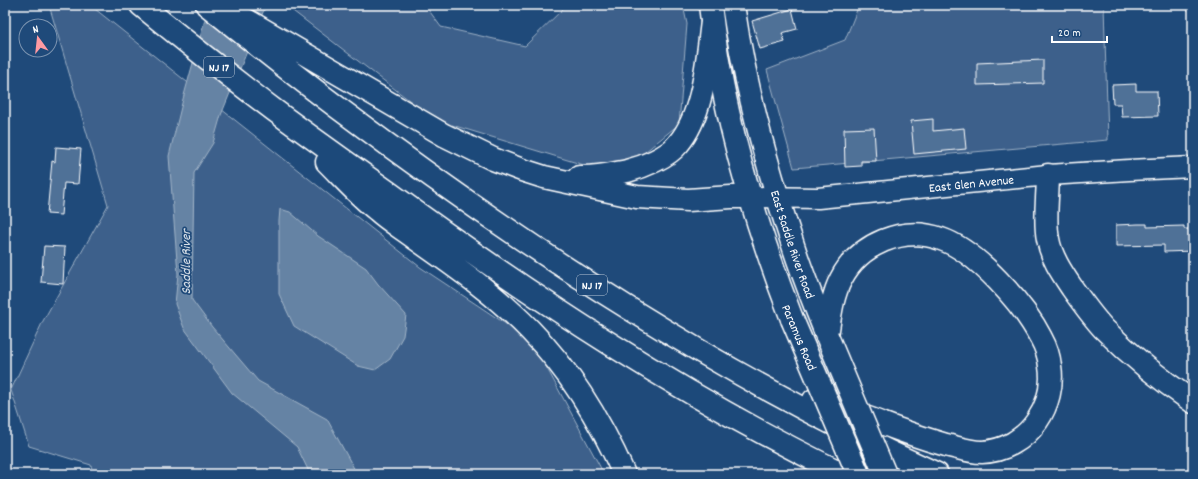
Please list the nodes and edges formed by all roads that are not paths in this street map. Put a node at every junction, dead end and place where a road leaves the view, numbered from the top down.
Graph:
1 (141, 5) edge
2 (207, 5) edge
3 (219, 5) edge
4 (733, 5) edge
5 (711, 13) edge
6 (274, 110) junction
7 (1193, 167) edge
8 (1048, 175) junction
9 (544, 177) junction
10 (750, 197) junction
11 (777, 197) junction
12 (828, 336) junction
13 (736, 373) junction
14 (1193, 402) edge
15 (624, 474) edge
16 (843, 474) edge
17 (858, 474) edge
18 (886, 474) edge
19 (937, 474) edge

1 - 6 main road, NJ 17
2 - 13 main road, NJ 17
3 - 9 main road
4 - 11 main road, East Saddle River Road
5 - 9 main road
5 - 10 main road, East Saddle River Road
6 - 15 main road
6 - 16 main road, NJ 17
7 - 8 street, East Glen Avenue
8 - 11 street, East Glen Avenue
8 - 14 main road
9 - 10 main road
10 - 11 street, East Glen Avenue
10 - 17 main road, Paramus Road, bridge
11 - 12 main road, East Saddle River Road
12 - 13 main road
12 - 18 main road, East Saddle River Road, bridge
13 - 19 main road, NJ 17

